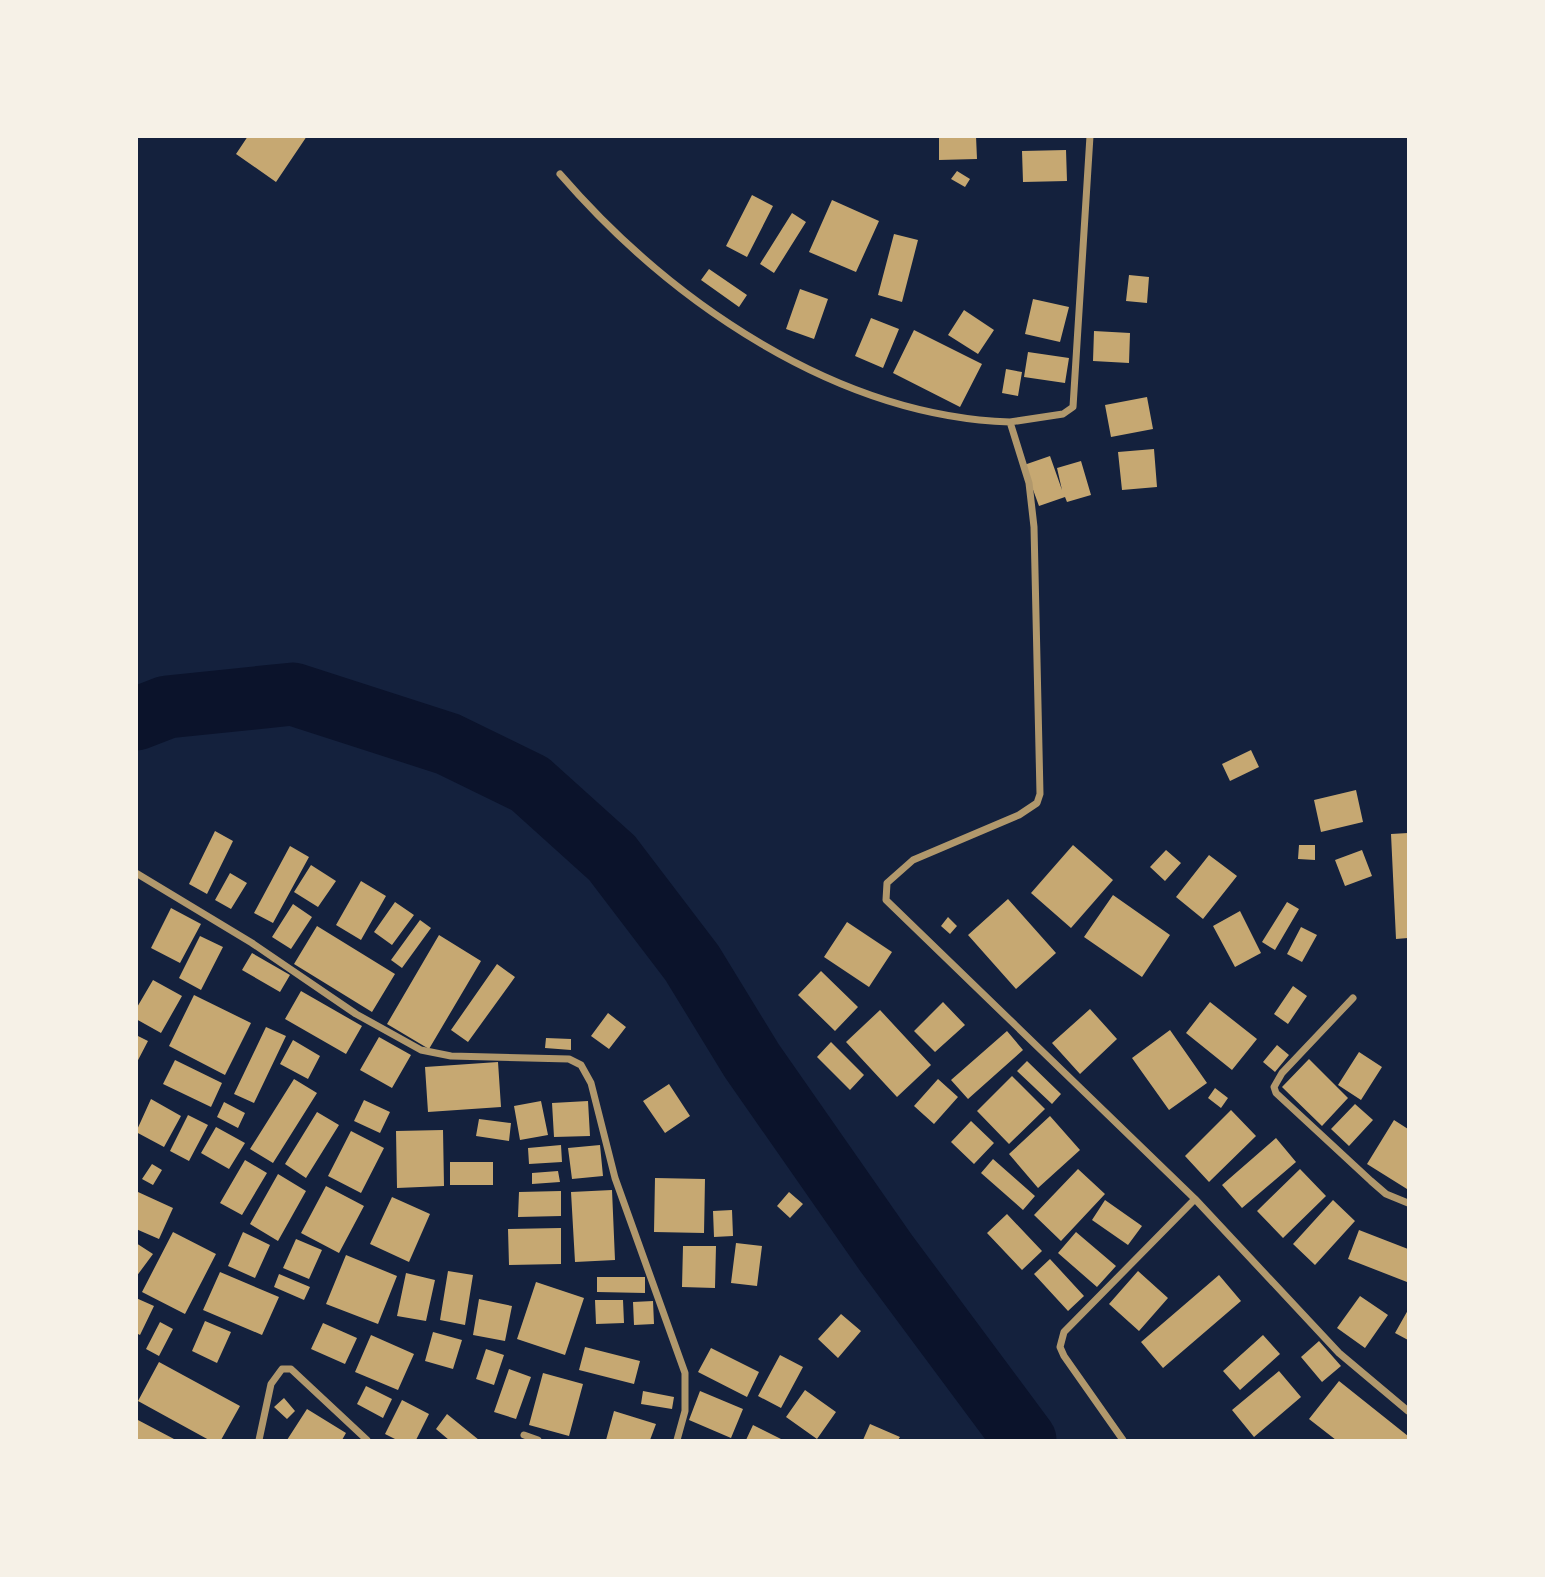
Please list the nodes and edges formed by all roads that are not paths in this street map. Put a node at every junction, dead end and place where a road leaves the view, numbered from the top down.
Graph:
1 (1090, 136) edge
2 (560, 174) dead end
3 (1010, 422) junction
4 (136, 873) edge
5 (1353, 998) dead end
6 (1195, 1199) junction
7 (1409, 1203) edge
8 (1409, 1411) edge
9 (524, 1435) dead end
10 (259, 1440) edge
11 (367, 1440) edge
12 (538, 1440) edge
13 (677, 1440) edge
14 (1123, 1440) edge

1 - 3 street
2 - 3 street
3 - 6 street
4 - 13 street
5 - 7 street
6 - 8 street
6 - 14 street
9 - 12 street
10 - 11 street

